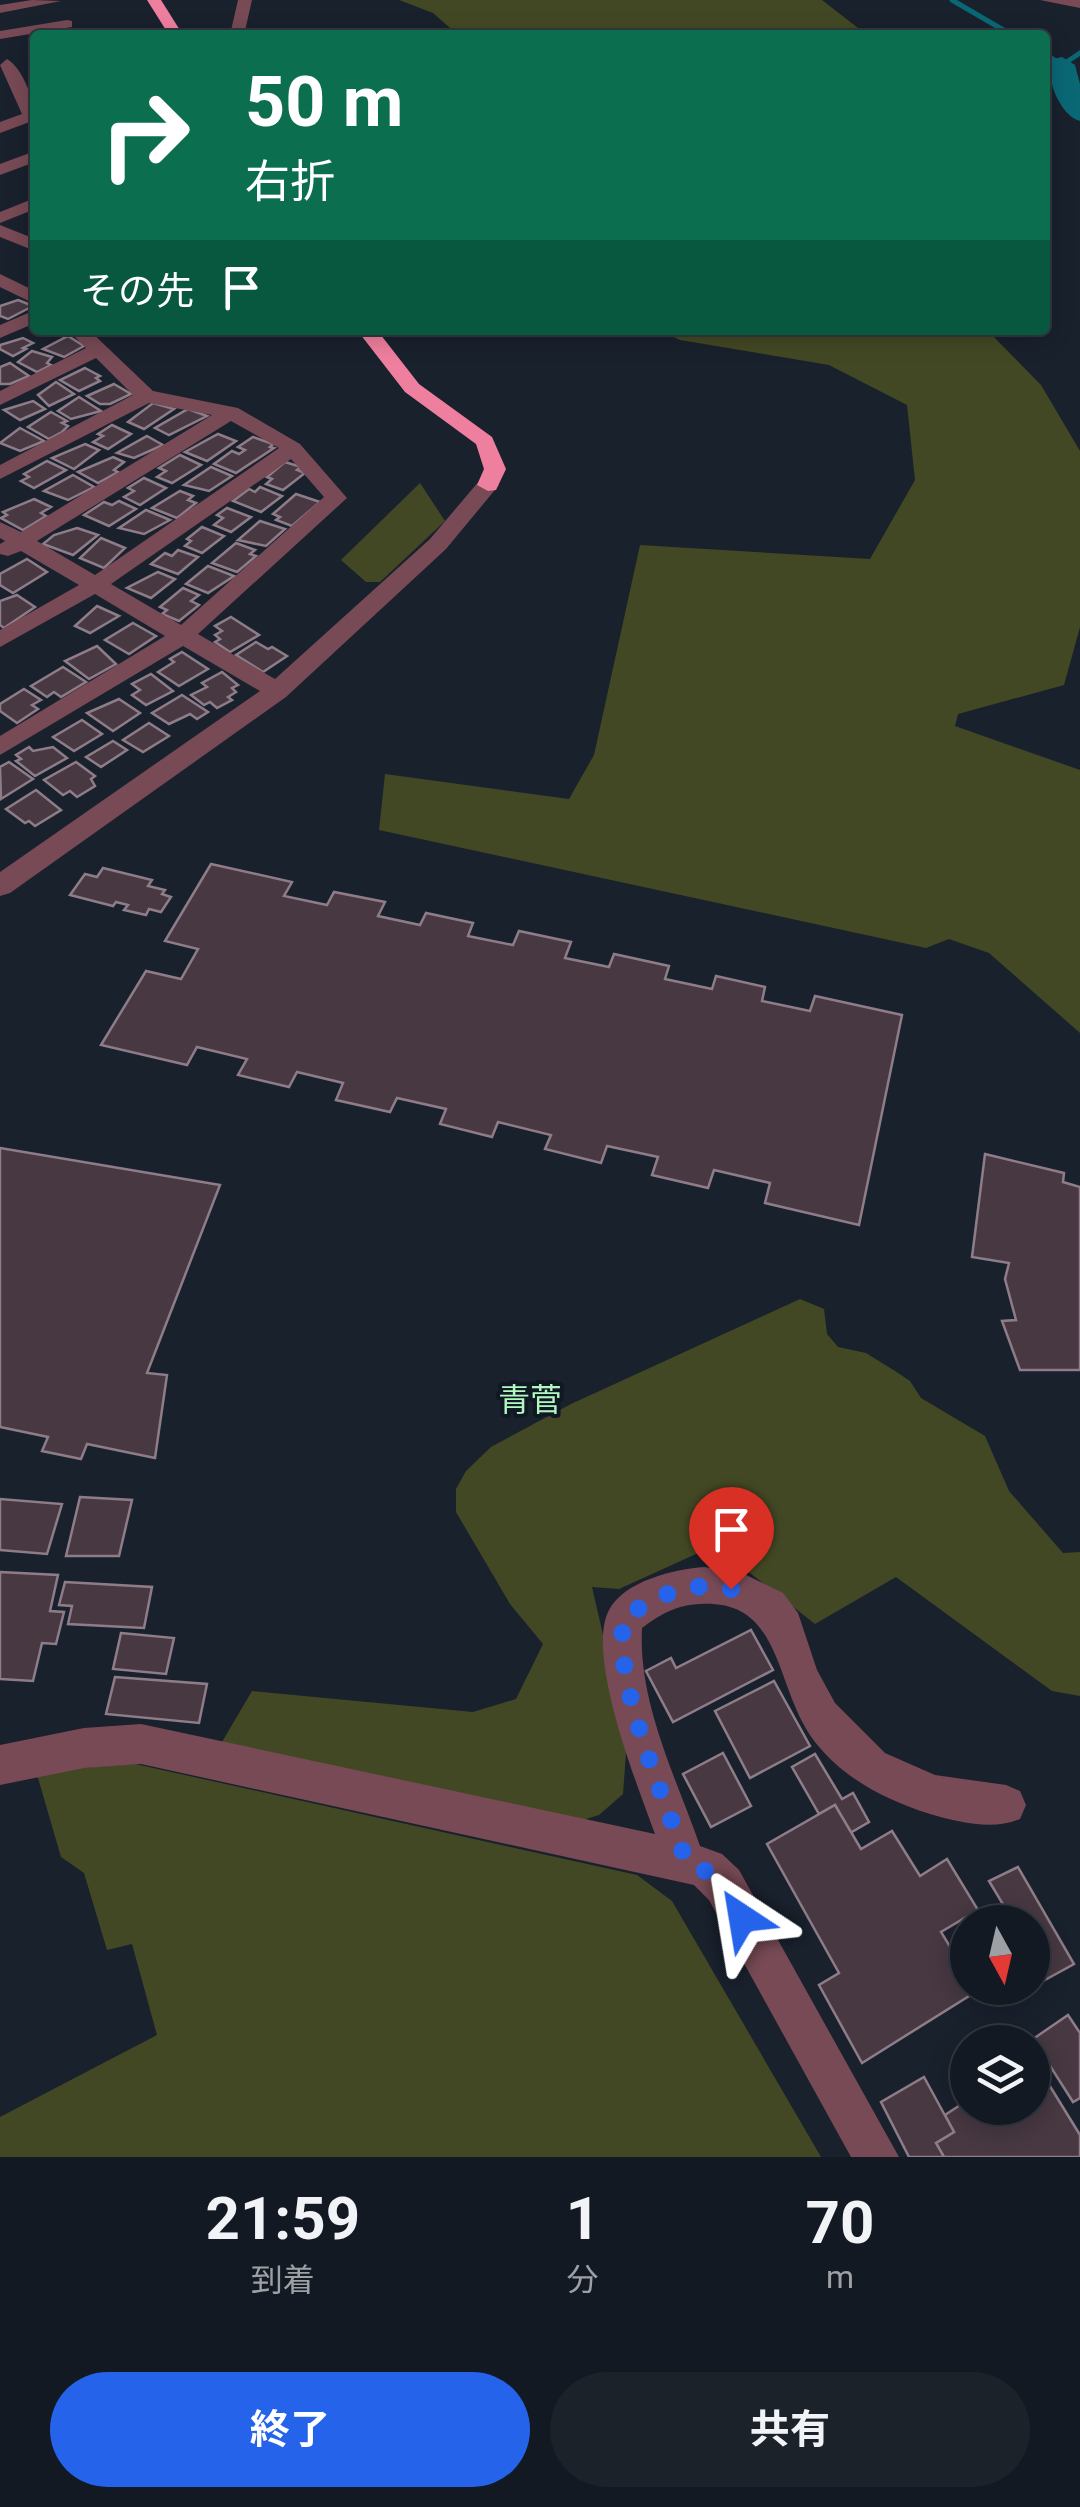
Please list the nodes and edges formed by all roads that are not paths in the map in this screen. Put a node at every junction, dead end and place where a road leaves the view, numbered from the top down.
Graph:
1 (154, 0) edge
2 (244, 0) edge
3 (1047, 0) edge
4 (53, 1) edge
5 (1080, 4) edge
6 (0, 9) edge
7 (70, 30) edge
8 (173, 30) edge
9 (238, 30) edge
10 (30, 33) edge
11 (0, 35) edge
12 (9, 63) edge
13 (18, 91) junction
14 (0, 96) edge
15 (30, 114) edge
16 (30, 116) edge
17 (0, 128) edge
18 (30, 158) edge
19 (0, 170) edge
20 (30, 205) edge
21 (0, 218) edge
22 (0, 230) edge
23 (30, 244) edge
24 (30, 257) edge
25 (0, 271) edge
26 (0, 280) edge
27 (30, 295) edge
28 (30, 318) edge
29 (0, 332) edge
30 (83, 335) edge
31 (372, 335) edge
32 (97, 350) junction
33 (146, 396) junction
34 (0, 399) edge
35 (231, 412) junction
36 (293, 448) junction
37 (0, 473) edge
38 (488, 485) joint
39 (7, 542) edge
40 (95, 585) junction
41 (182, 636) junction
42 (0, 640) edge
43 (277, 691) junction
44 (0, 746) edge
45 (0, 886) edge
46 (0, 1765) edge
47 (1006, 1805) dead end
48 (686, 1861) junction
49 (876, 2157) edge

1 - 8 highway
2 - 9 street
3 - 5 street
4 - 6 street
4 - 7 street
10 - 11 street
12 - 13 street
13 - 14 street
13 - 15 street
16 - 17 street
18 - 19 street
20 - 21 street
22 - 23 street
24 - 25 street
26 - 27 street
28 - 29 street
30 - 32 street
31 - 38 highway
32 - 33 street
32 - 34 street
33 - 35 street
33 - 37 street
35 - 36 street
35 - 39 street
36 - 40 street
36 - 41 street
38 - 43 street
39 - 40 street
40 - 41 street
40 - 42 street
41 - 43 street
41 - 44 street
43 - 45 street
46 - 48 street
47 - 48 street
48 - 49 street

